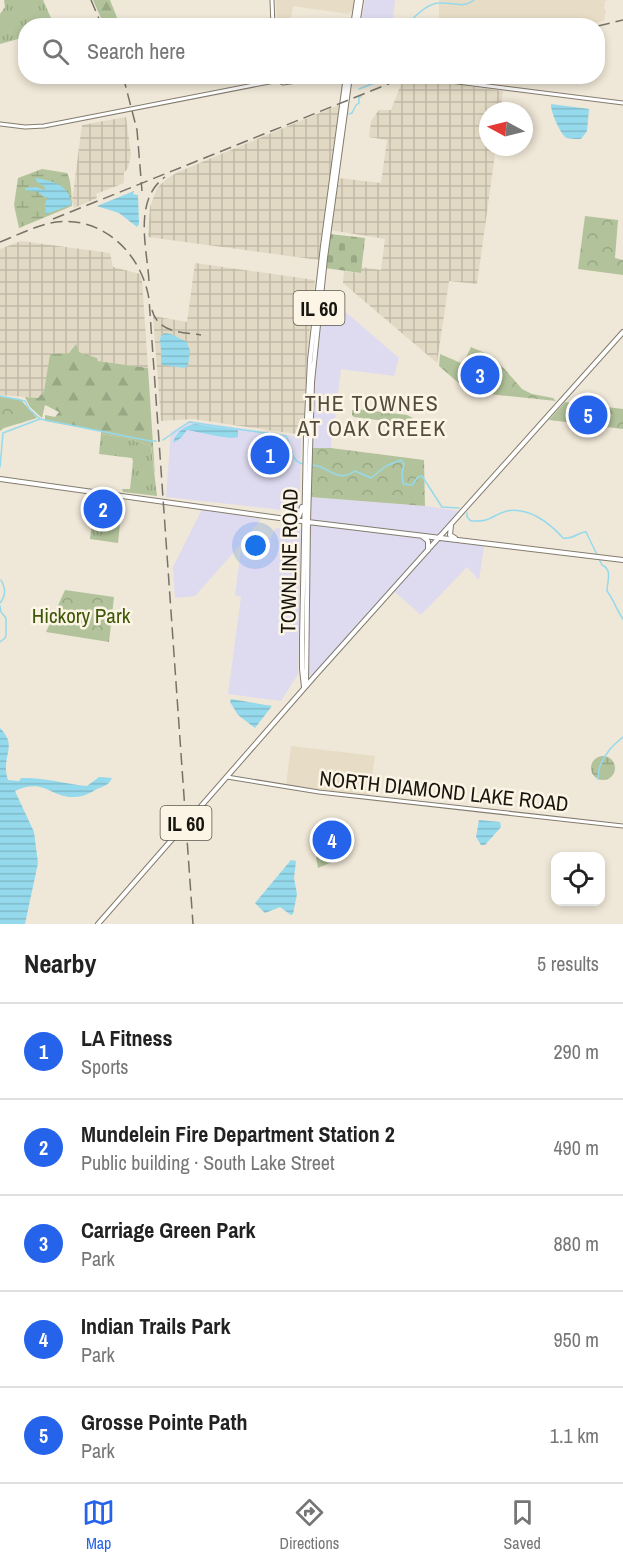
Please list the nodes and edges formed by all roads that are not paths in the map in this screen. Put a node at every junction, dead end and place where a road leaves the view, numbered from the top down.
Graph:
1 (272, 0) edge
2 (359, 0) edge
3 (272, 18) edge
4 (356, 18) edge
5 (257, 84) edge
6 (347, 84) edge
7 (347, 84) edge
8 (473, 84) edge
9 (623, 103) edge
10 (0, 124) edge
11 (623, 332) edge
12 (0, 479) edge
13 (305, 495) junction
14 (308, 510) junction
15 (290, 519) junction
16 (306, 522) junction
17 (324, 524) junction
18 (451, 524) junction
19 (422, 535) junction
20 (439, 537) junction
21 (458, 539) junction
22 (428, 550) junction
23 (621, 559) edge
24 (305, 673) junction
25 (314, 677) junction
26 (305, 687) junction
27 (226, 777) junction
28 (623, 826) edge
29 (98, 924) edge

1 - 3 main road
2 - 4 main road
5 - 10 main road
6 - 13 main road, TOWNLINE ROAD / IL 60
7 - 14 main road, TOWNLINE ROAD / IL 60
8 - 9 main road
11 - 18 main road
12 - 15 main road
13 - 15 main road
13 - 16 main road, TOWNLINE ROAD / IL 60
14 - 16 main road, TOWNLINE ROAD / IL 60
14 - 17 main road
15 - 16 main road
16 - 17 main road
16 - 24 main road, TOWNLINE ROAD / IL 60
16 - 26 main road, TOWNLINE ROAD / IL 60
17 - 19 main road
18 - 20 main road
18 - 21 main road
19 - 20 main road
19 - 22 main road
20 - 21 main road
20 - 22 main road
21 - 23 main road
22 - 25 main road
24 - 25 main road
24 - 26 main road, TOWNLINE ROAD / IL 60
25 - 26 main road
26 - 27 main road, IL 60
27 - 28 main road, NORTH DIAMOND LAKE ROAD
27 - 29 main road, IL 60

